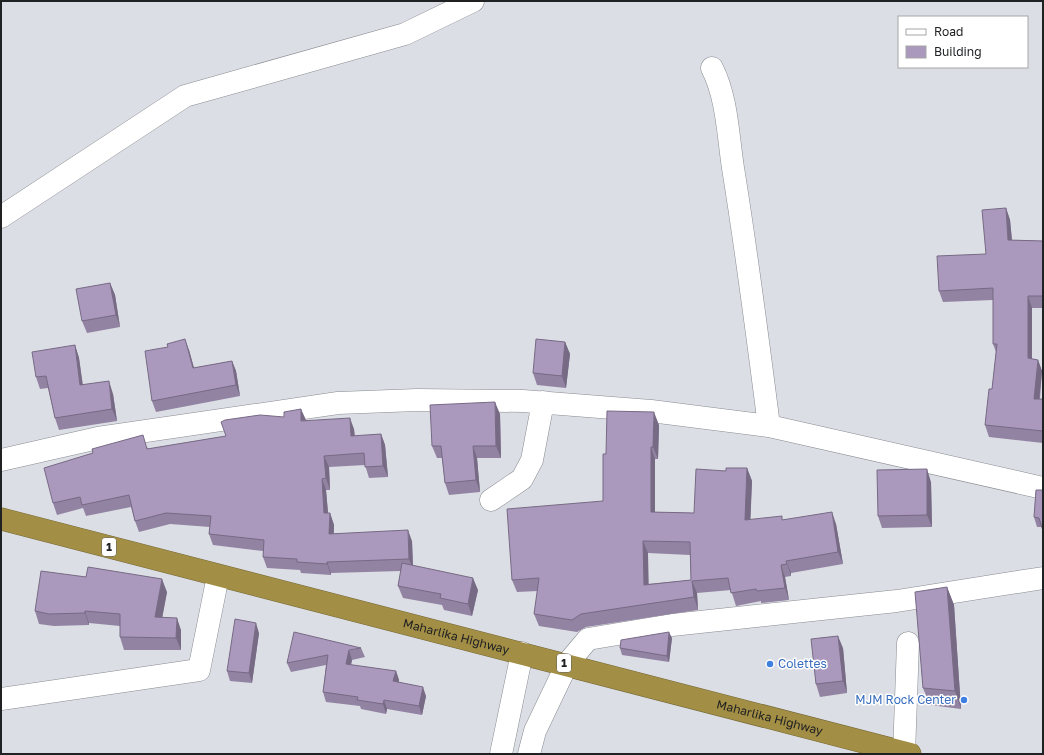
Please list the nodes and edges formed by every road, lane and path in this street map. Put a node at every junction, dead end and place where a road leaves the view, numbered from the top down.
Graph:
1 (473, 1) edge
2 (712, 68) dead end
3 (1, 217) edge
4 (543, 402) junction
5 (770, 426) junction
6 (1, 460) edge
7 (1043, 488) edge
8 (491, 500) dead end
9 (1, 519) edge
10 (218, 576) junction
11 (1043, 578) edge
12 (908, 643) dead end
13 (522, 653) junction
14 (568, 664) junction
15 (1, 699) edge
16 (906, 753) edge
17 (502, 754) edge
18 (529, 754) edge

1 - 3 street
2 - 5 street
4 - 5 street
4 - 6 street
4 - 8 street
5 - 7 street
9 - 10 highway, Maharlika Highway / 1
10 - 13 highway, Maharlika Highway / 1
10 - 15 street
11 - 14 street
12 - 16 street
13 - 14 highway, Maharlika Highway / 1
13 - 17 street
14 - 16 highway, Maharlika Highway / 1
14 - 18 street

